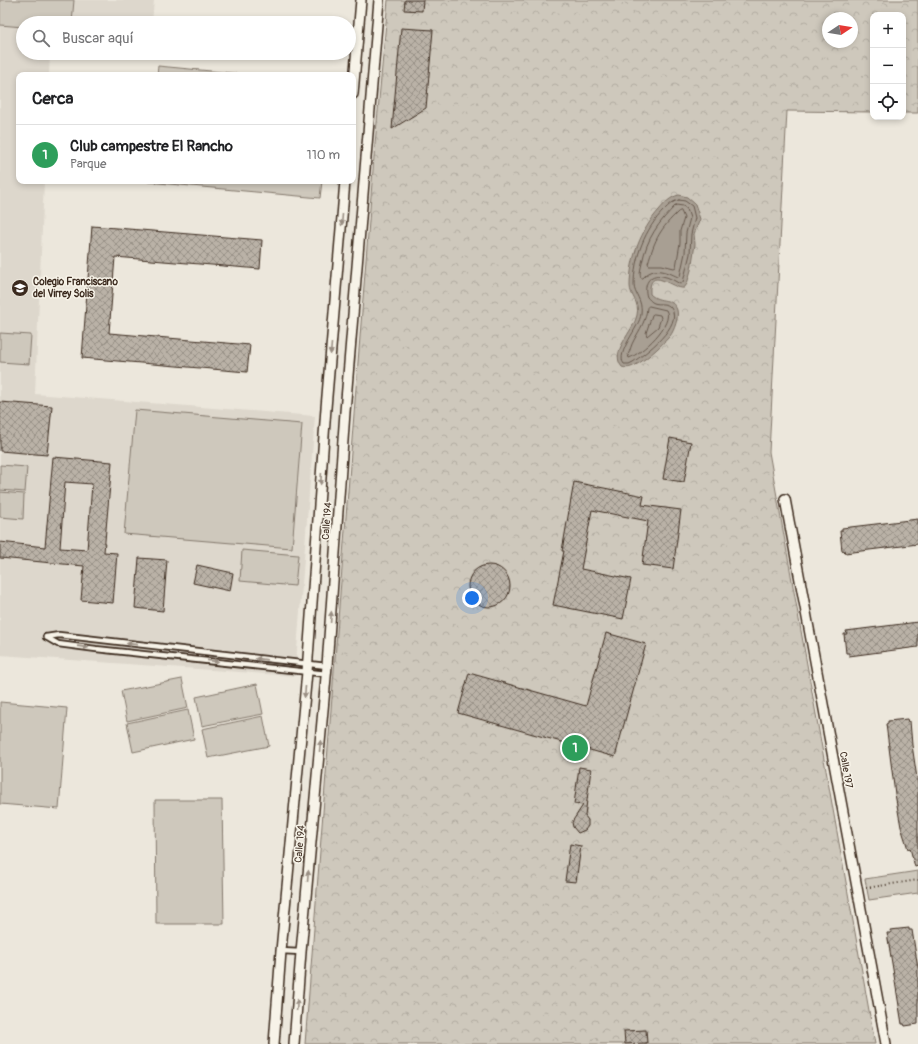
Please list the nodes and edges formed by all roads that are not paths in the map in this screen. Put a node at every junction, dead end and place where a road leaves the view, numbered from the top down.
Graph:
1 (361, 0) edge
2 (379, 0) edge
3 (356, 59) edge
4 (356, 60) edge
5 (355, 72) edge
6 (345, 184) edge
7 (785, 499) dead end
8 (307, 668) junction
9 (327, 670) junction
10 (281, 951) junction
11 (301, 952) junction
12 (274, 1044) edge
13 (294, 1044) edge
14 (886, 1044) edge

1 - 3 street
9 -> 2 street, Calle 194
4 - 5 street
6 -> 8 street, Calle 194
7 - 14 street, Calle 197
8 -> 8 lane
8 - 9 lane
8 - 9 lane
8 -> 10 street, Calle 194
11 -> 9 street, Calle 194
10 - 11 lane
10 - 12 street, Calle 194
13 -> 11 street, Calle 194

